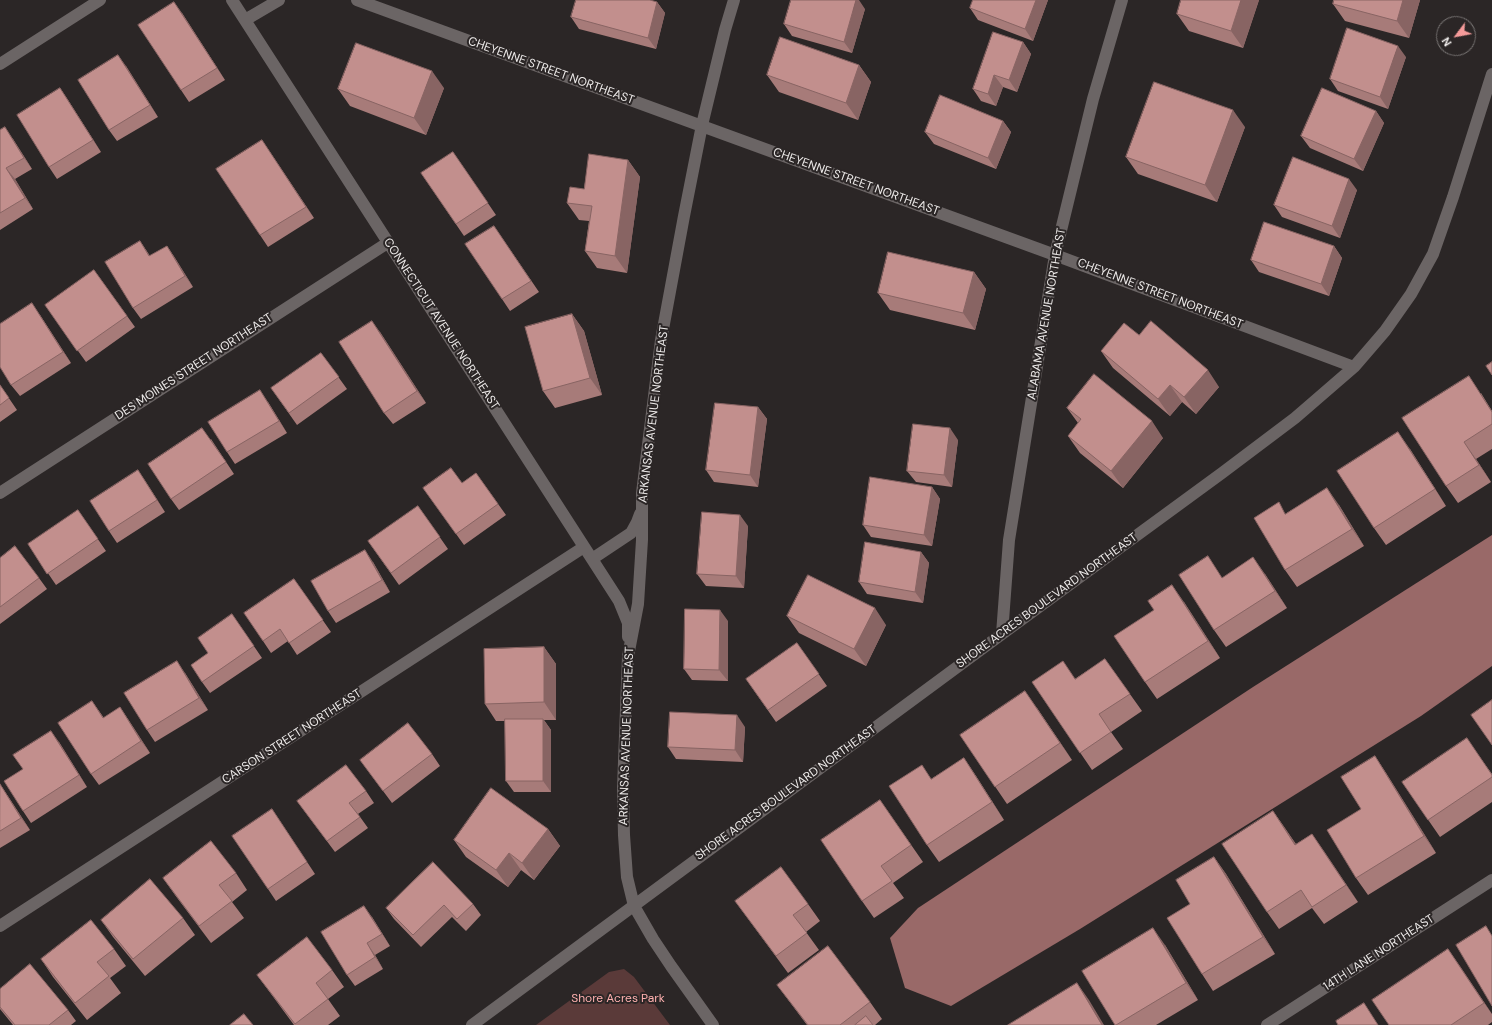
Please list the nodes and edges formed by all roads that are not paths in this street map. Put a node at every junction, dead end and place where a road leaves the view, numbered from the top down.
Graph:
1 (100, 0) edge
2 (232, 0) edge
3 (279, 0) edge
4 (357, 0) edge
5 (734, 0) edge
6 (1122, 0) edge
7 (245, 20) junction
8 (0, 64) edge
9 (1492, 74) edge
10 (702, 125) junction
11 (389, 242) junction
12 (1055, 255) junction
13 (1354, 367) junction
14 (0, 493) edge
15 (643, 505) junction
16 (584, 547) junction
17 (592, 559) junction
18 (1002, 634) junction
19 (628, 656) junction
20 (1492, 880) edge
21 (634, 906) junction
22 (0, 926) edge
23 (472, 1025) edge
24 (713, 1025) edge
25 (1267, 1025) edge

1 - 8 street
2 - 7 street, CONNECTICUT AVENUE NORTHEAST
3 - 7 street
4 - 10 street, CHEYENNE STREET NORTHEAST
5 - 10 street, ARKANSAS AVENUE NORTHEAST
6 - 12 street, ALABAMA AVENUE NORTHEAST
7 - 11 street, CONNECTICUT AVENUE NORTHEAST
9 - 13 street, SHORE ACRES BOULEVARD NORTHEAST
10 - 12 street, CHEYENNE STREET NORTHEAST
10 - 15 street, ARKANSAS AVENUE NORTHEAST
11 - 14 street, DES MOINES STREET NORTHEAST
11 - 16 street, CONNECTICUT AVENUE NORTHEAST
12 - 13 street, CHEYENNE STREET NORTHEAST
12 - 18 street, ALABAMA AVENUE NORTHEAST
13 - 18 street, SHORE ACRES BOULEVARD NORTHEAST
15 - 17 street
15 - 19 street, ARKANSAS AVENUE NORTHEAST
16 - 17 street, CONNECTICUT AVENUE NORTHEAST
16 - 22 street, CARSON STREET NORTHEAST
17 - 19 street, CONNECTICUT AVENUE NORTHEAST
18 - 21 street, SHORE ACRES BOULEVARD NORTHEAST
19 - 21 street, ARKANSAS AVENUE NORTHEAST
20 - 25 street, 14TH LANE NORTHEAST
21 - 23 street, SHORE ACRES BOULEVARD NORTHEAST
21 - 24 street, ARKANSAS AVENUE NORTHEAST

